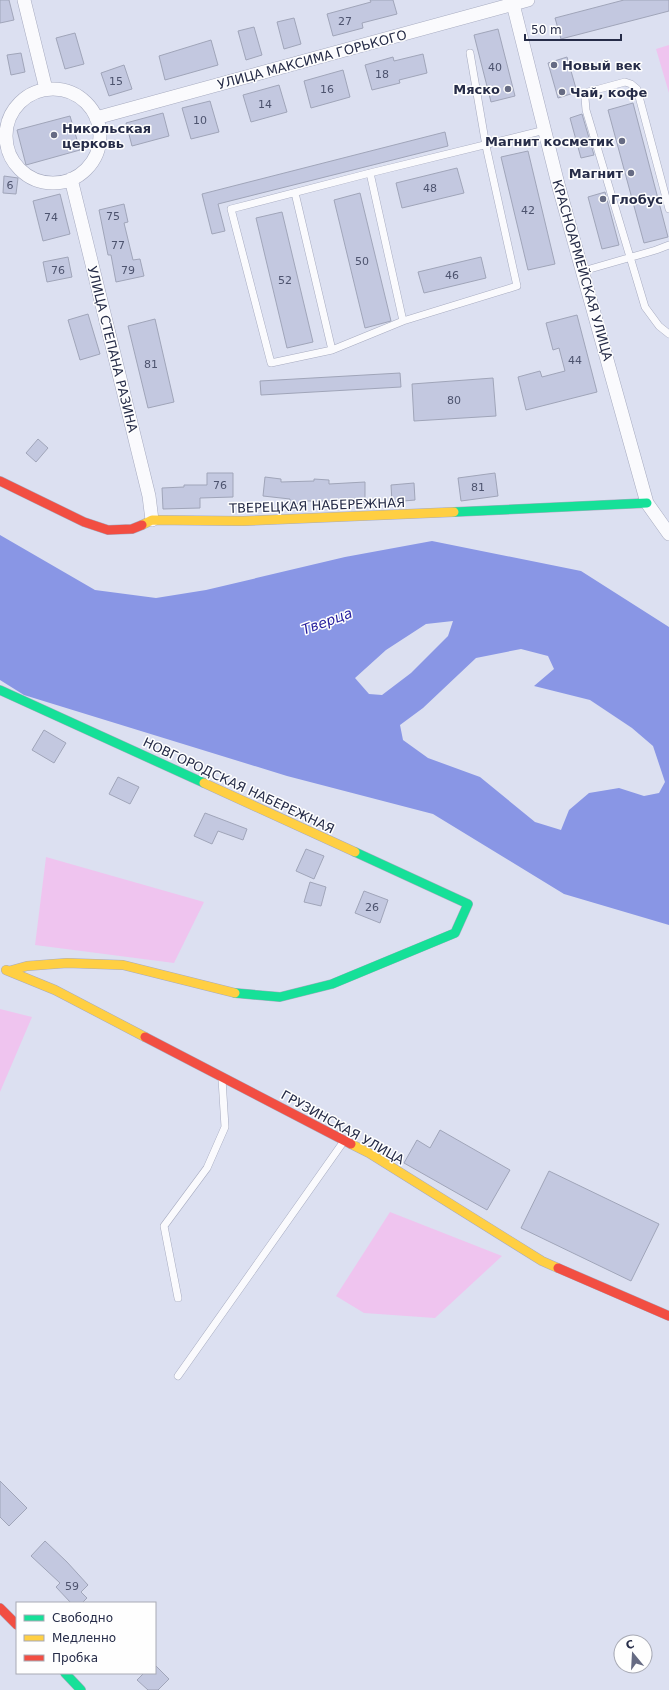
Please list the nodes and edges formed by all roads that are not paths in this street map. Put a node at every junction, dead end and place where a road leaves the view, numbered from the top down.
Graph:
1 (24, 0) edge
2 (528, 0) edge
3 (512, 2) edge
4 (470, 53) dead end
5 (46, 89) junction
6 (96, 118) junction
7 (545, 130) junction
8 (3, 146) edge
9 (486, 146) junction
10 (370, 173) junction
11 (71, 179) junction
12 (294, 193) junction
13 (669, 209) edge
14 (669, 245) edge
15 (630, 258) junction
16 (583, 271) junction
17 (403, 321) junction
18 (669, 334) edge
19 (332, 350) junction
20 (0, 481) edge
21 (647, 503) junction
22 (152, 520) junction
23 (669, 533) edge
24 (0, 690) edge
25 (4, 970) edge
26 (221, 1076) junction
27 (344, 1140) junction
28 (178, 1298) dead end
29 (669, 1316) edge
30 (178, 1376) dead end
31 (0, 1608) edge
32 (16, 1624) edge
33 (66, 1674) edge
34 (81, 1690) edge

1 - 5 street
2 - 3 street, УЛИЦА МАКСИМА ГОРЬКОГО
3 - 6 street, УЛИЦА МАКСИМА ГОРЬКОГО
3 - 7 street, КРАСНОАРМЕЙСКАЯ УЛИЦА
4 - 9 lane
5 - 6 street
5 - 8 street
6 - 11 street
7 - 9 lane
7 - 16 street, КРАСНОАРМЕЙСКАЯ УЛИЦА
8 - 11 street
9 - 10 lane
9 - 17 lane
10 - 12 lane
10 - 17 lane
11 - 22 street, УЛИЦА СТЕПАНА РАЗИНА
12 - 19 lane
12 - 19 lane
13 - 15 lane
14 - 15 lane
15 - 16 lane
15 - 18 lane
16 - 21 street, КРАСНОАРМЕЙСКАЯ УЛИЦА
17 - 19 lane
20 - 22 street, ТВЕРЕЦКАЯ НАБЕРЕЖНАЯ
21 - 22 street, ТВЕРЕЦКАЯ НАБЕРЕЖНАЯ
21 - 23 street, КРАСНОАРМЕЙСКАЯ УЛИЦА
24 - 25 street, НОВГОРОДСКАЯ НАБЕРЕЖНАЯ
25 - 26 street, ГРУЗИНСКАЯ УЛИЦА
26 - 27 street, ГРУЗИНСКАЯ УЛИЦА
26 - 28 lane
27 - 29 street, ГРУЗИНСКАЯ УЛИЦА
27 - 30 lane
31 - 32 street
33 - 34 street

